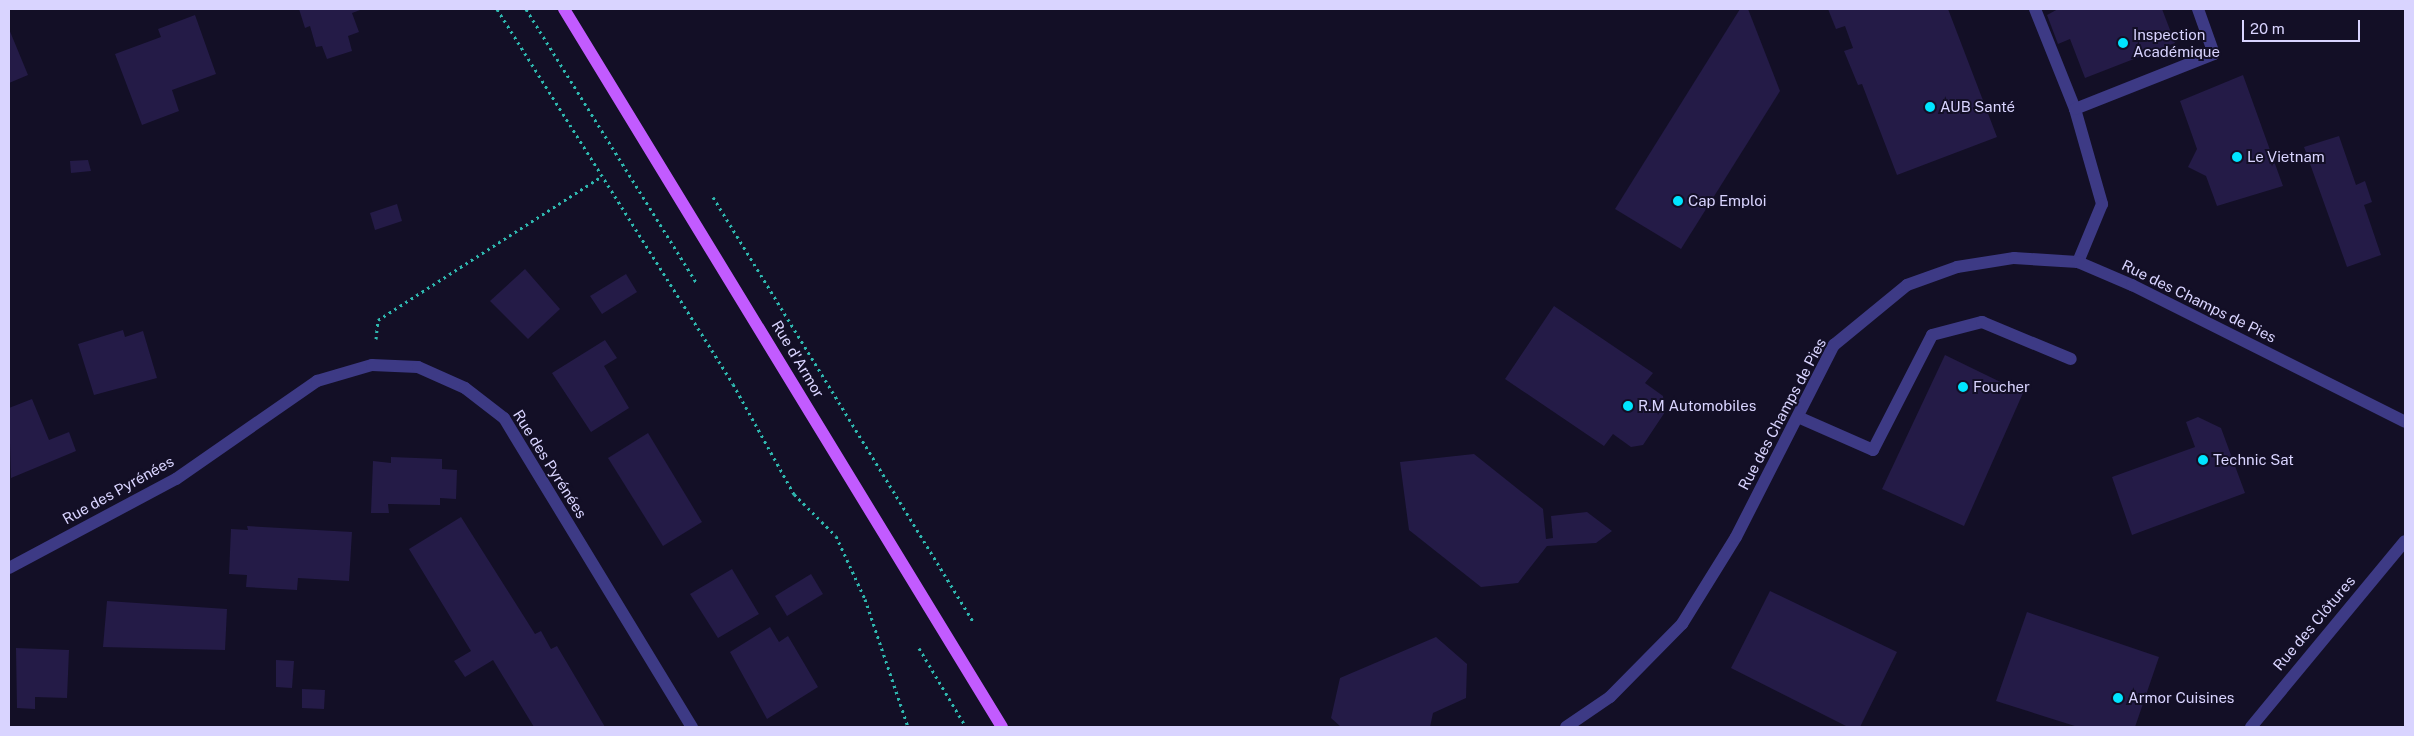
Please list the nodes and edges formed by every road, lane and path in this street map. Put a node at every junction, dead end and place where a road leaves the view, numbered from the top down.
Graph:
1 (497, 9) edge
2 (526, 9) edge
3 (564, 9) edge
4 (2035, 9) edge
5 (2198, 9) edge
6 (2075, 109) junction
7 (602, 176) junction
8 (2078, 262) junction
9 (702, 291) dead end
10 (2071, 359) dead end
11 (372, 365) junction
12 (1798, 417) junction
13 (2405, 422) edge
14 (2405, 541) edge
15 (9, 568) edge
16 (915, 641) dead end
17 (692, 727) edge
18 (908, 727) edge
19 (966, 727) edge
20 (1002, 727) edge
21 (1566, 727) edge
22 (2250, 727) edge

1 - 7 path
2 - 9 path
3 - 20 main road, Rue d'Armor
4 - 6 street
5 - 6 street
6 - 8 street
7 - 11 path
7 - 18 path
8 - 12 street, Rue des Champs de Pies
8 - 13 street, Rue des Champs de Pies
10 - 12 street
11 - 15 street, Rue des Pyrénées
11 - 17 street, Rue des Pyrénées
12 - 21 street, Rue des Champs de Pies
14 - 22 street, Rue des Clôtures
16 - 19 path

